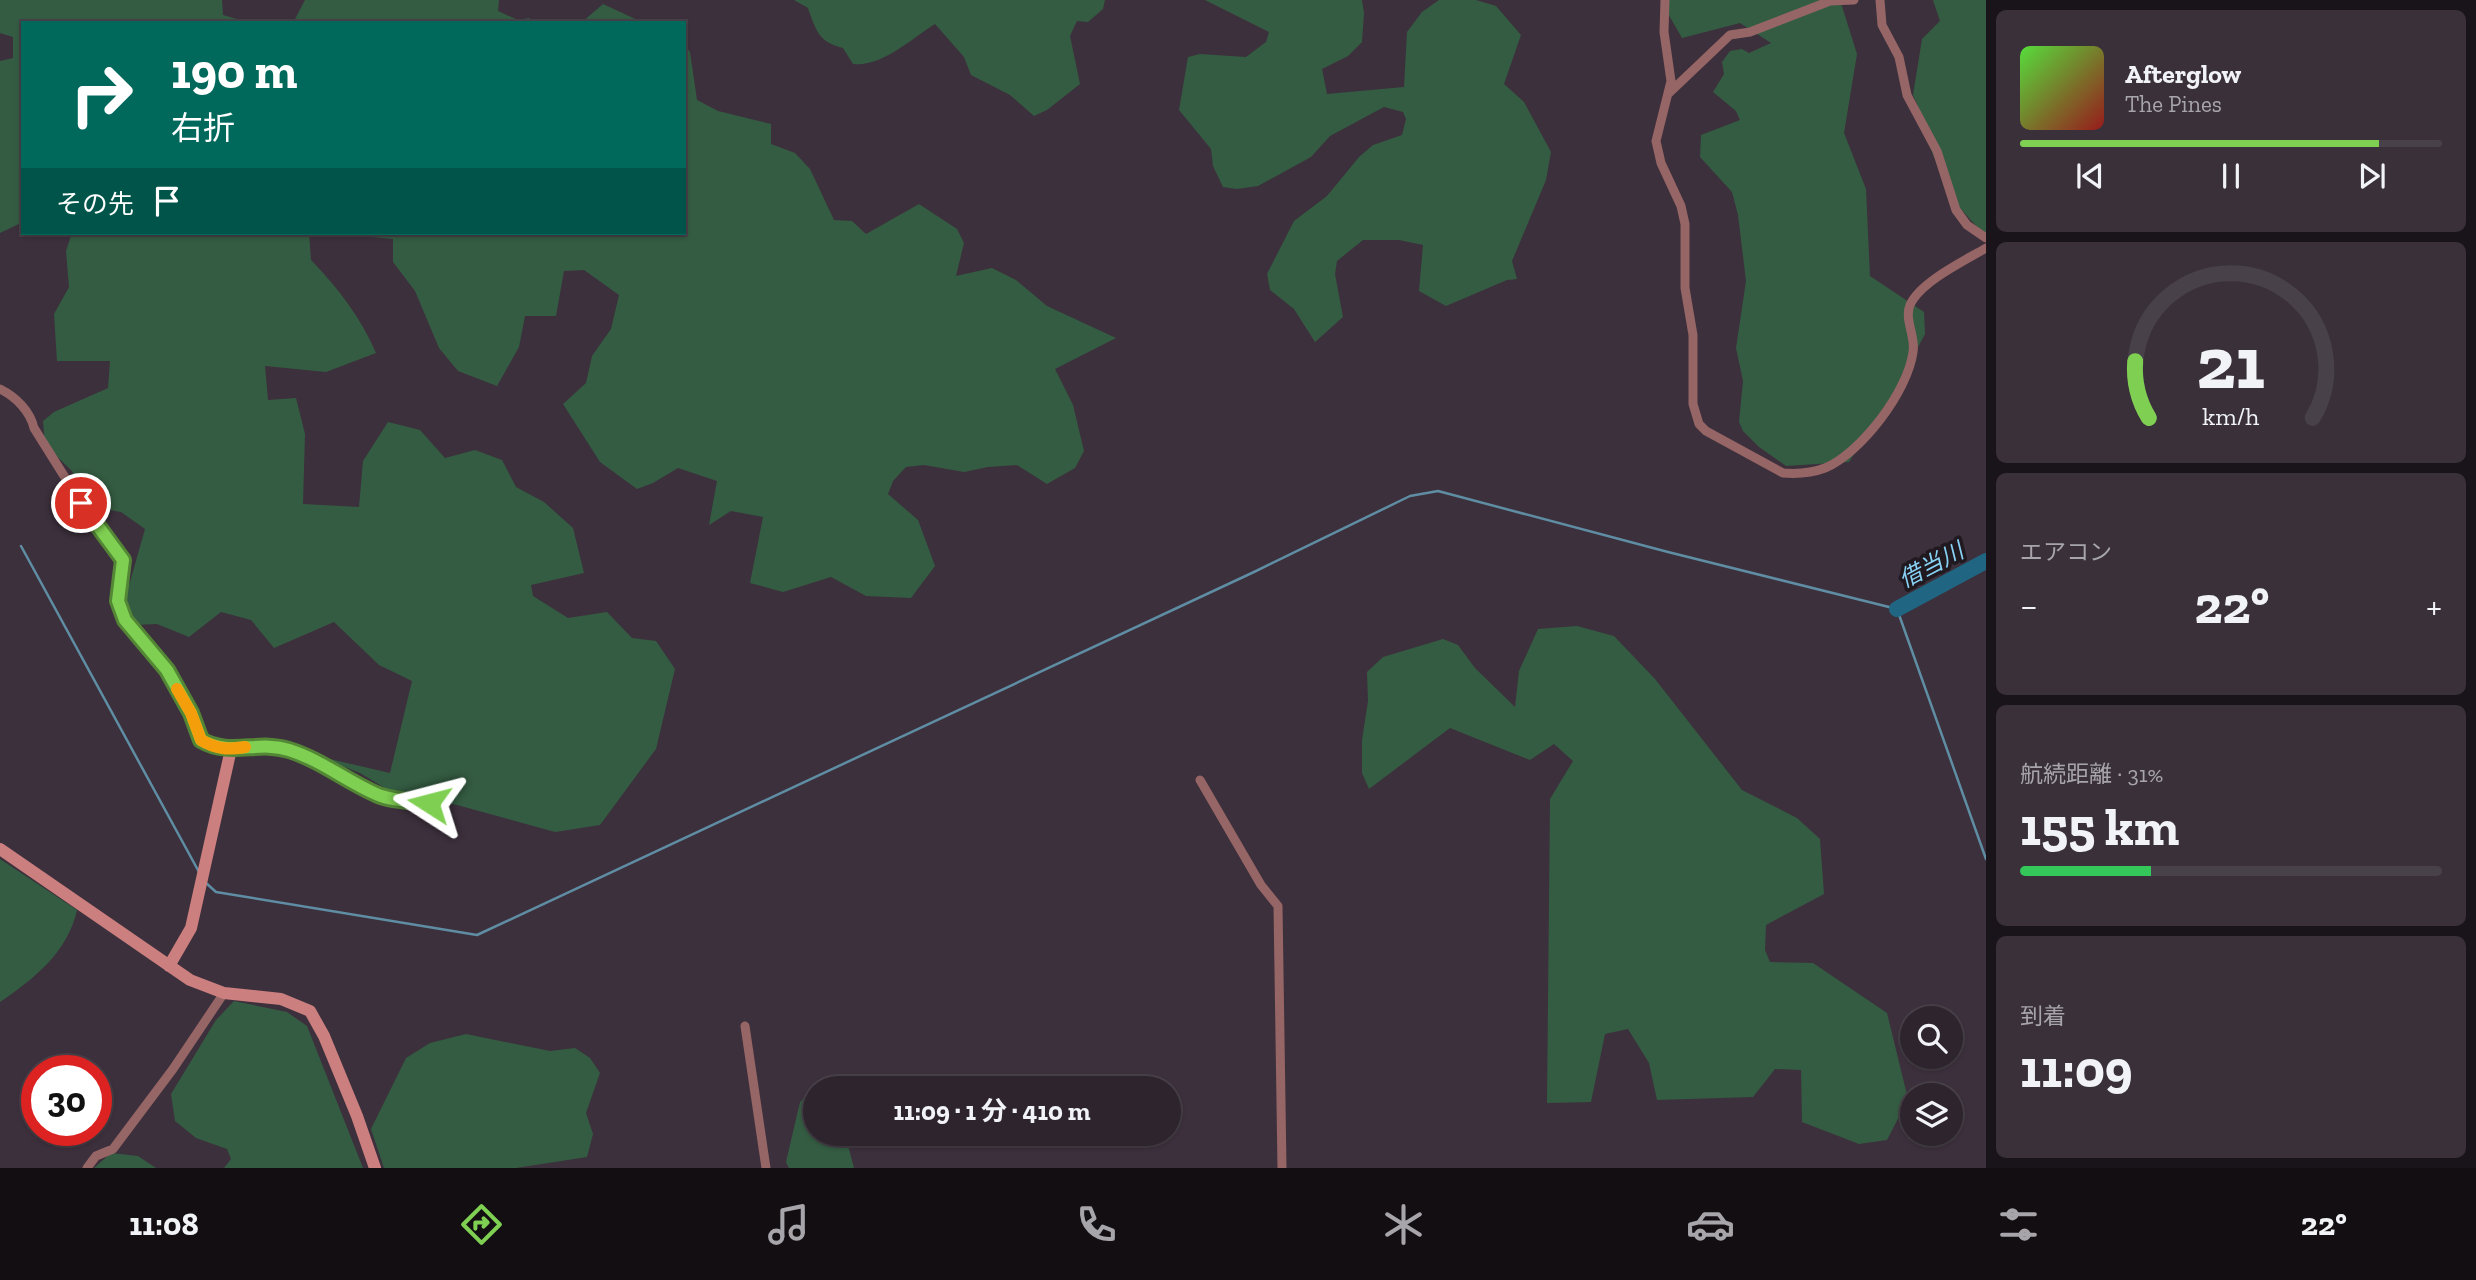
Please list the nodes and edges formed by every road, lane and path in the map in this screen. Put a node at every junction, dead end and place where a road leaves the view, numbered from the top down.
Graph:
1 (1665, 0) edge
2 (1854, 0) edge
3 (1880, 0) edge
4 (1668, 94) junction
5 (1986, 238) edge
6 (1986, 248) edge
7 (0, 389) edge
8 (231, 749) junction
9 (1200, 780) dead end
10 (429, 803) dead end
11 (0, 849) edge
12 (169, 966) junction
13 (223, 993) junction
14 (745, 1026) dead end
15 (87, 1168) edge
16 (374, 1168) edge
17 (766, 1168) edge
18 (1282, 1168) edge

1 - 4 street
2 - 4 street
3 - 5 street
4 - 6 street
7 - 8 street
8 - 10 street
8 - 12 street
9 - 18 street
11 - 12 street
12 - 13 street
13 - 15 street
13 - 16 street
14 - 17 street

